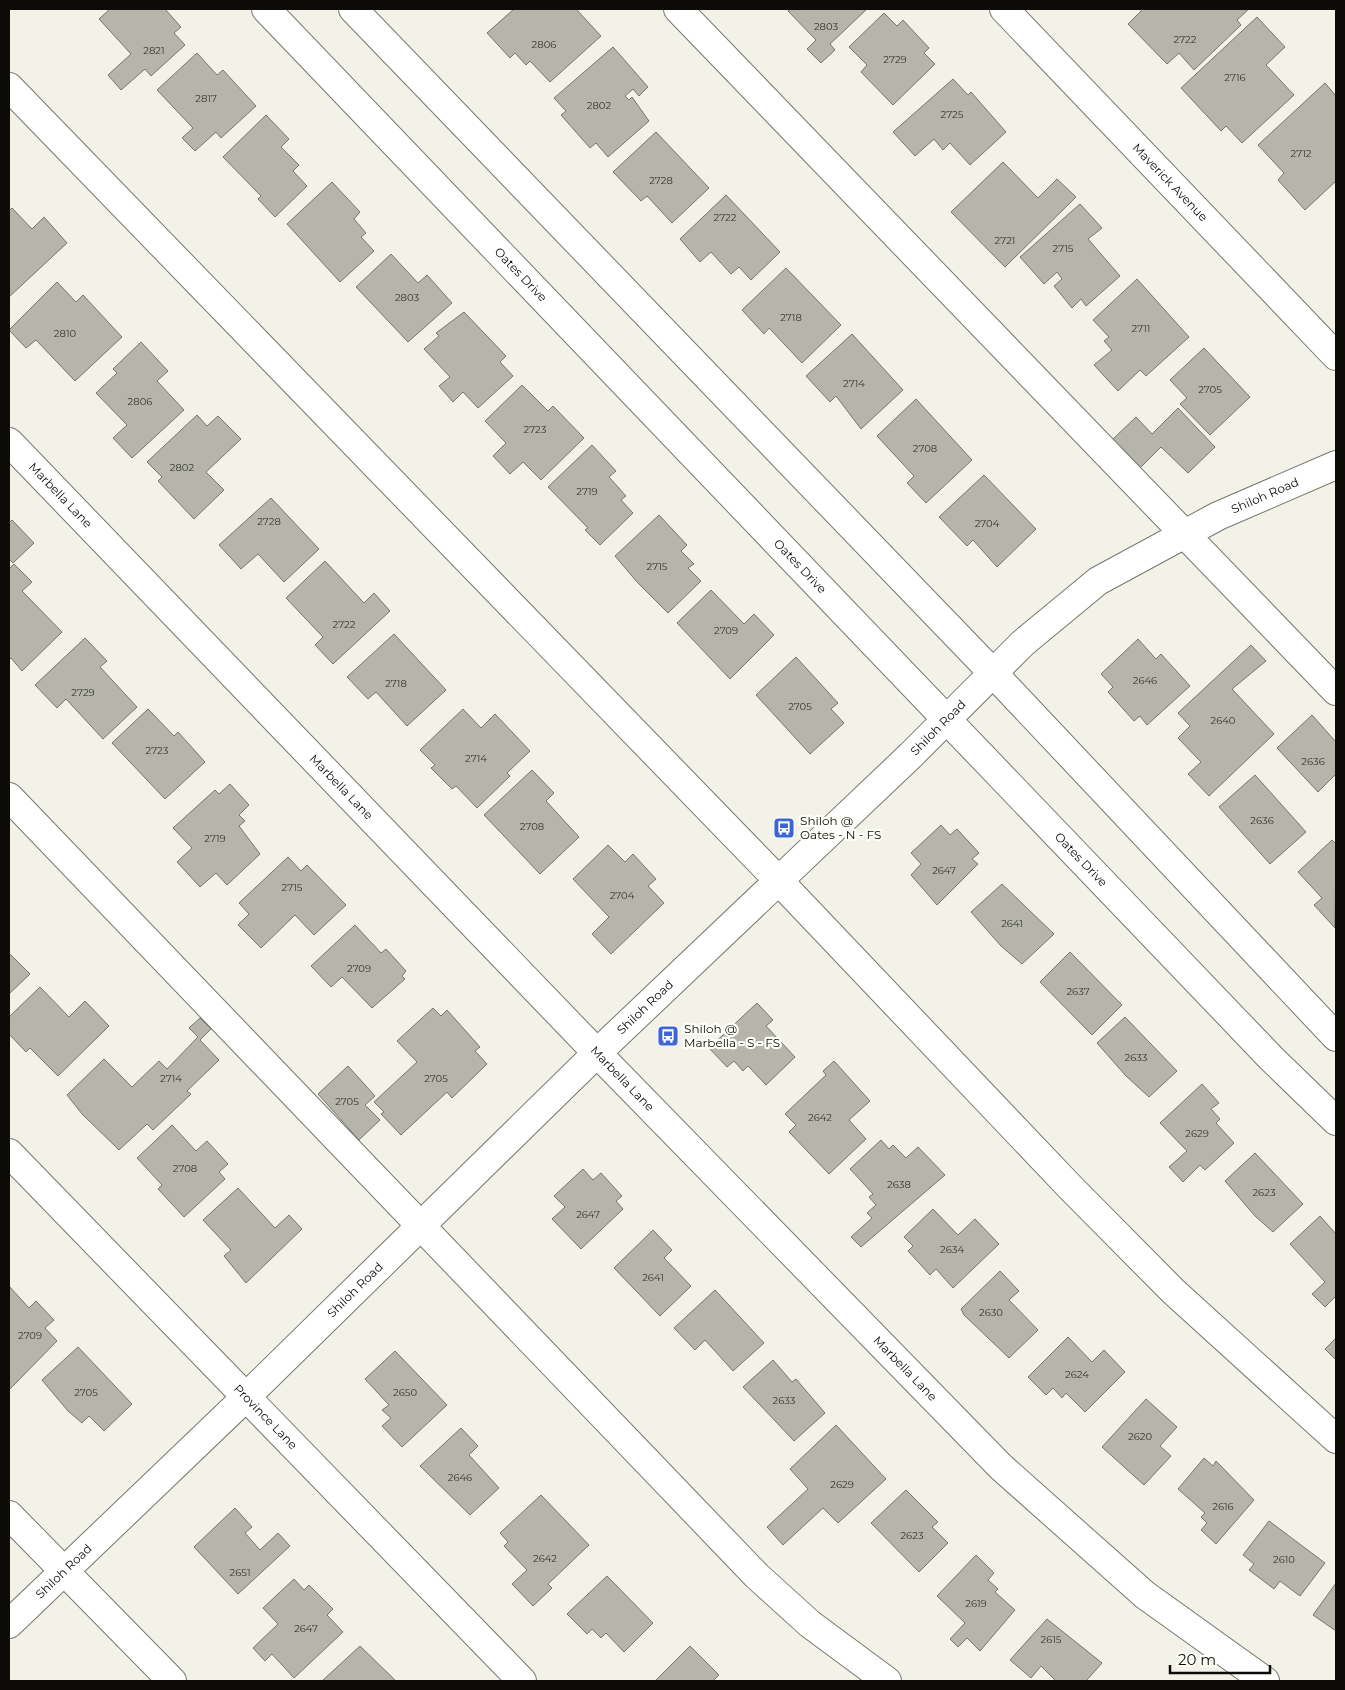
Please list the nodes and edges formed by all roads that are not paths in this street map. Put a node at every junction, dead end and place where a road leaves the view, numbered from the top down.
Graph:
1 (266, 9) edge
2 (353, 9) edge
3 (678, 9) edge
4 (1004, 9) edge
5 (9, 87) edge
6 (1336, 356) edge
7 (9, 442) edge
8 (1336, 465) edge
9 (1183, 534) junction
10 (992, 672) junction
11 (1336, 691) edge
12 (946, 719) junction
13 (9, 797) edge
14 (778, 880) junction
15 (1336, 1037) edge
16 (597, 1053) junction
17 (1336, 1122) edge
18 (9, 1153) edge
19 (422, 1225) junction
20 (246, 1397) junction
21 (1336, 1439) edge
22 (9, 1515) edge
23 (63, 1572) junction
24 (9, 1624) edge
25 (172, 1681) edge
26 (522, 1681) edge
27 (887, 1681) edge
28 (1265, 1681) edge

1 - 12 street, Oates Drive
2 - 10 street
3 - 9 street
4 - 6 street, Maverick Avenue
5 - 14 street
7 - 16 street, Marbella Lane
8 - 9 street, Shiloh Road
9 - 10 street, Shiloh Road
9 - 11 street
10 - 12 street, Shiloh Road
10 - 15 street
12 - 14 street, Shiloh Road
12 - 17 street, Oates Drive
13 - 19 street
14 - 16 street, Shiloh Road
14 - 21 street
16 - 19 street, Shiloh Road
16 - 28 street, Marbella Lane
18 - 20 street, Province Lane
19 - 20 street, Shiloh Road
19 - 27 street
20 - 23 street, Shiloh Road
20 - 26 street, Province Lane
22 - 23 street
23 - 24 street, Shiloh Road
23 - 25 street

